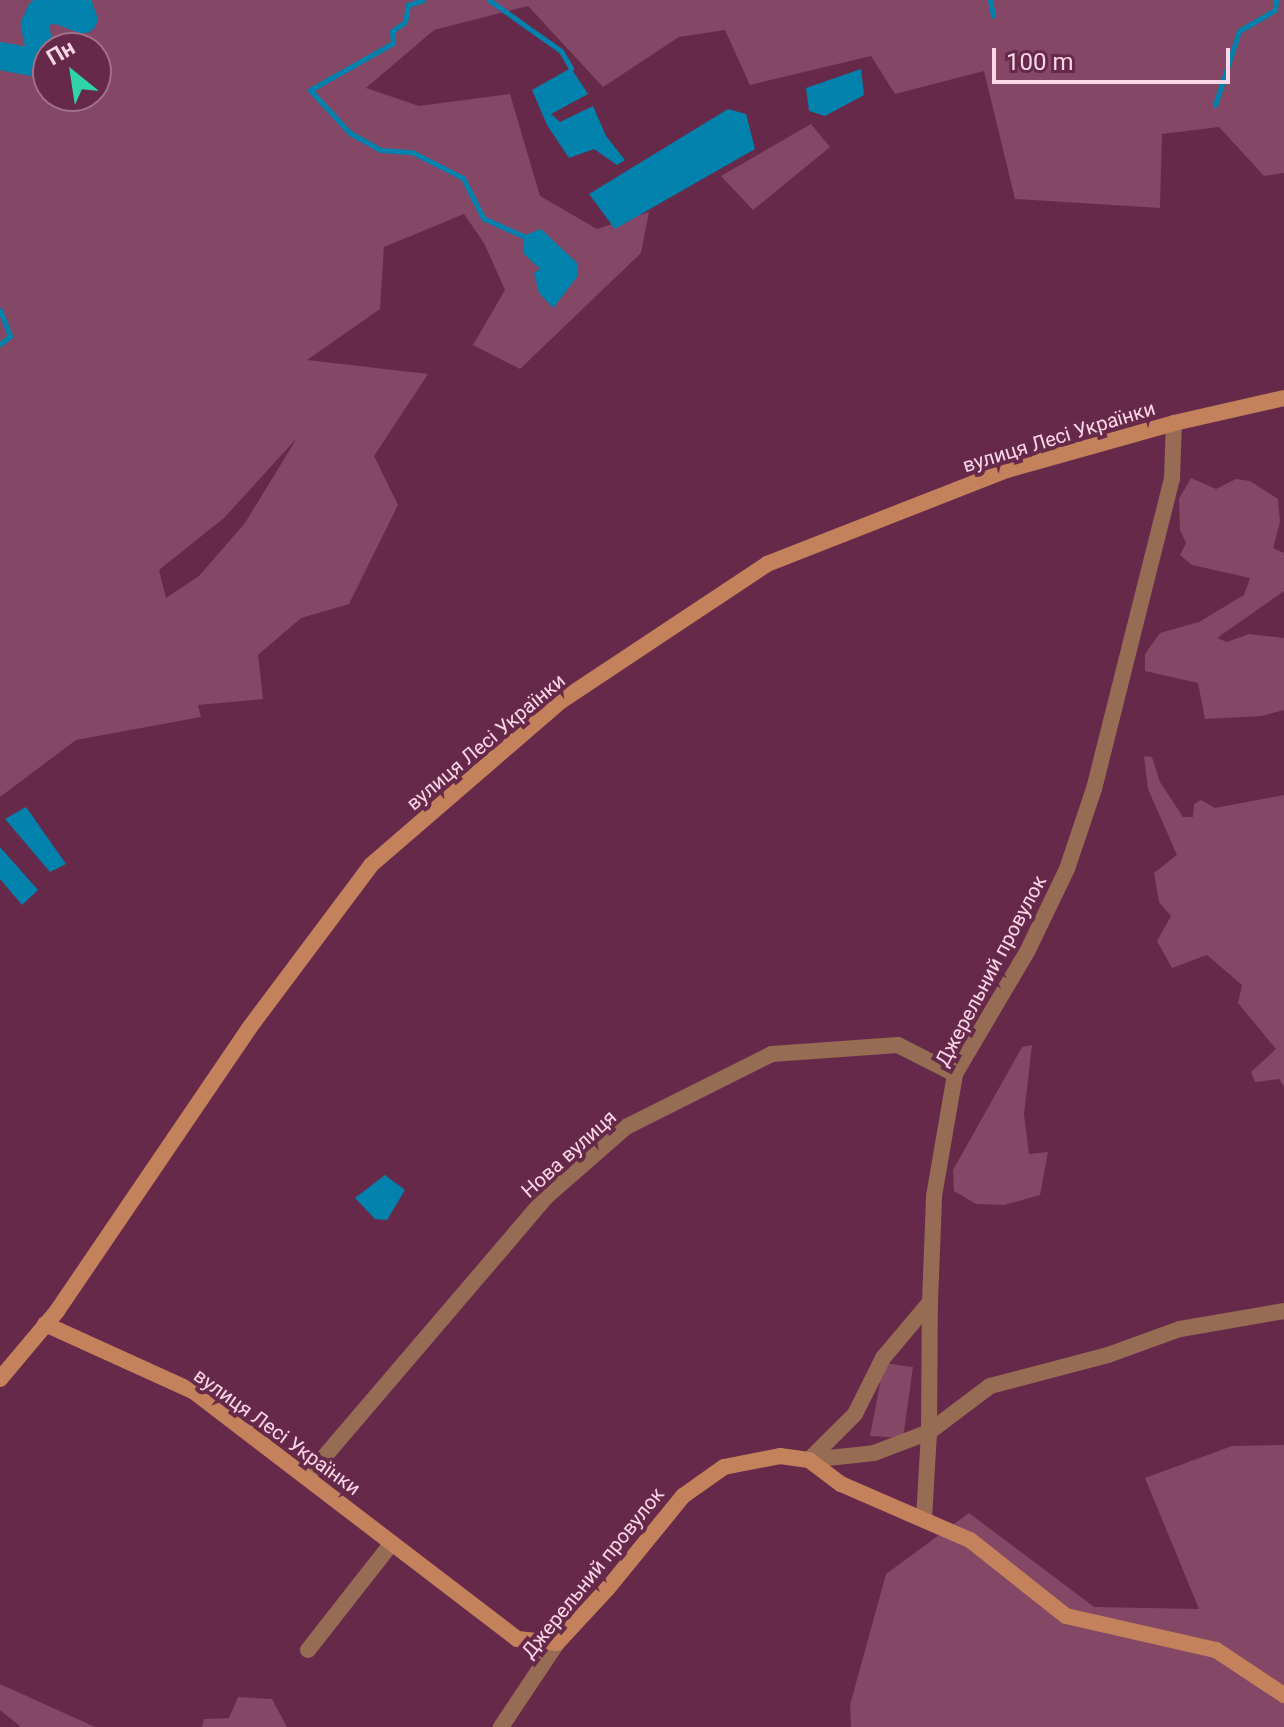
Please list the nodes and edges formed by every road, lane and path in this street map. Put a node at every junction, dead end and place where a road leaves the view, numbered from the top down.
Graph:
1 (1284, 398) edge
2 (1174, 423) junction
3 (955, 1074) junction
4 (930, 1302) junction
5 (1284, 1311) edge
6 (45, 1324) junction
7 (0, 1379) edge
8 (929, 1432) junction
9 (809, 1460) junction
10 (307, 1477) junction
11 (924, 1519) junction
12 (392, 1543) junction
13 (557, 1643) junction
14 (308, 1650) dead end
15 (1284, 1695) edge
16 (501, 1727) edge

1 - 2 street, вулиця Лесі Українки
2 - 3 street, Джерельний провулок
2 - 6 street, вулиця Лесі Українки
3 - 4 street, Джерельний провулок
3 - 10 street, Нова вулиця
4 - 8 street, Джерельний провулок
4 - 9 street
5 - 8 street
6 - 7 street, вулиця Лесі Українки
6 - 10 street, вулиця Лесі Українки
8 - 9 street
8 - 11 street
9 - 11 street
9 - 13 street, Джерельний провулок
10 - 12 street, вулиця Лесі Українки
11 - 15 street
12 - 13 street, вулиця Лесі Українки
12 - 14 street
13 - 16 street, Джерельний провулок

